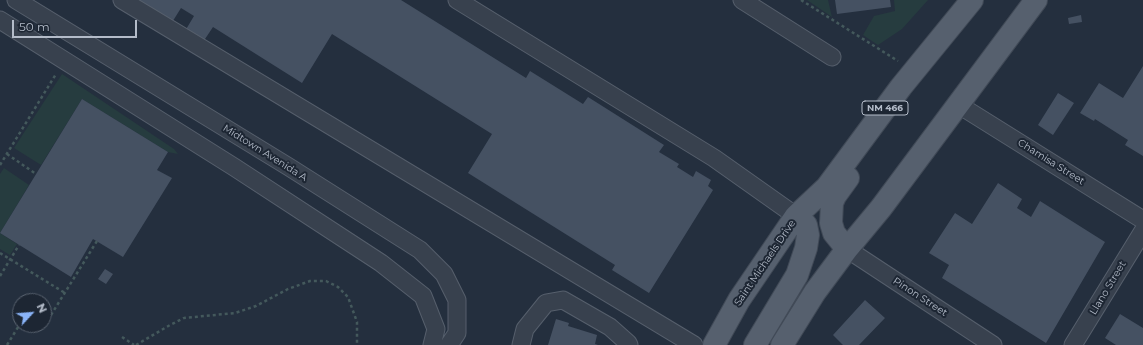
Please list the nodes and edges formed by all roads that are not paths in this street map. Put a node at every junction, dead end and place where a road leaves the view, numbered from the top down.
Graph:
1 (16, 0) edge
2 (122, 0) edge
3 (457, 0) edge
4 (742, 0) edge
5 (957, 0) edge
6 (972, 0) edge
7 (1036, 0) edge
8 (0, 20) edge
9 (832, 56) dead end
10 (901, 87) junction
11 (959, 105) junction
12 (796, 216) junction
13 (1143, 220) edge
14 (1143, 231) edge
15 (847, 249) junction
16 (432, 345) edge
17 (449, 345) edge
18 (521, 345) edge
19 (629, 345) edge
20 (694, 345) edge
21 (714, 345) edge
22 (755, 345) edge
23 (782, 345) edge
24 (993, 345) edge
25 (1073, 345) edge

1 - 17 street, Midtown Avenida A
2 - 20 street
3 - 12 street
4 - 9 street
5 - 12 main road
6 - 10 main road, Saint Michaels Drive / NM 466
7 - 11 main road
8 - 16 street
10 - 12 main road, Saint Michaels Drive / NM 466
10 - 15 main road
11 - 13 street, Chamisa Street
11 - 15 main road
12 - 21 main road, Saint Michaels Drive / NM 466
12 - 22 main road
14 - 25 street, Llano Street
15 - 23 main road
15 - 24 street, Pinon Street
18 - 19 street

